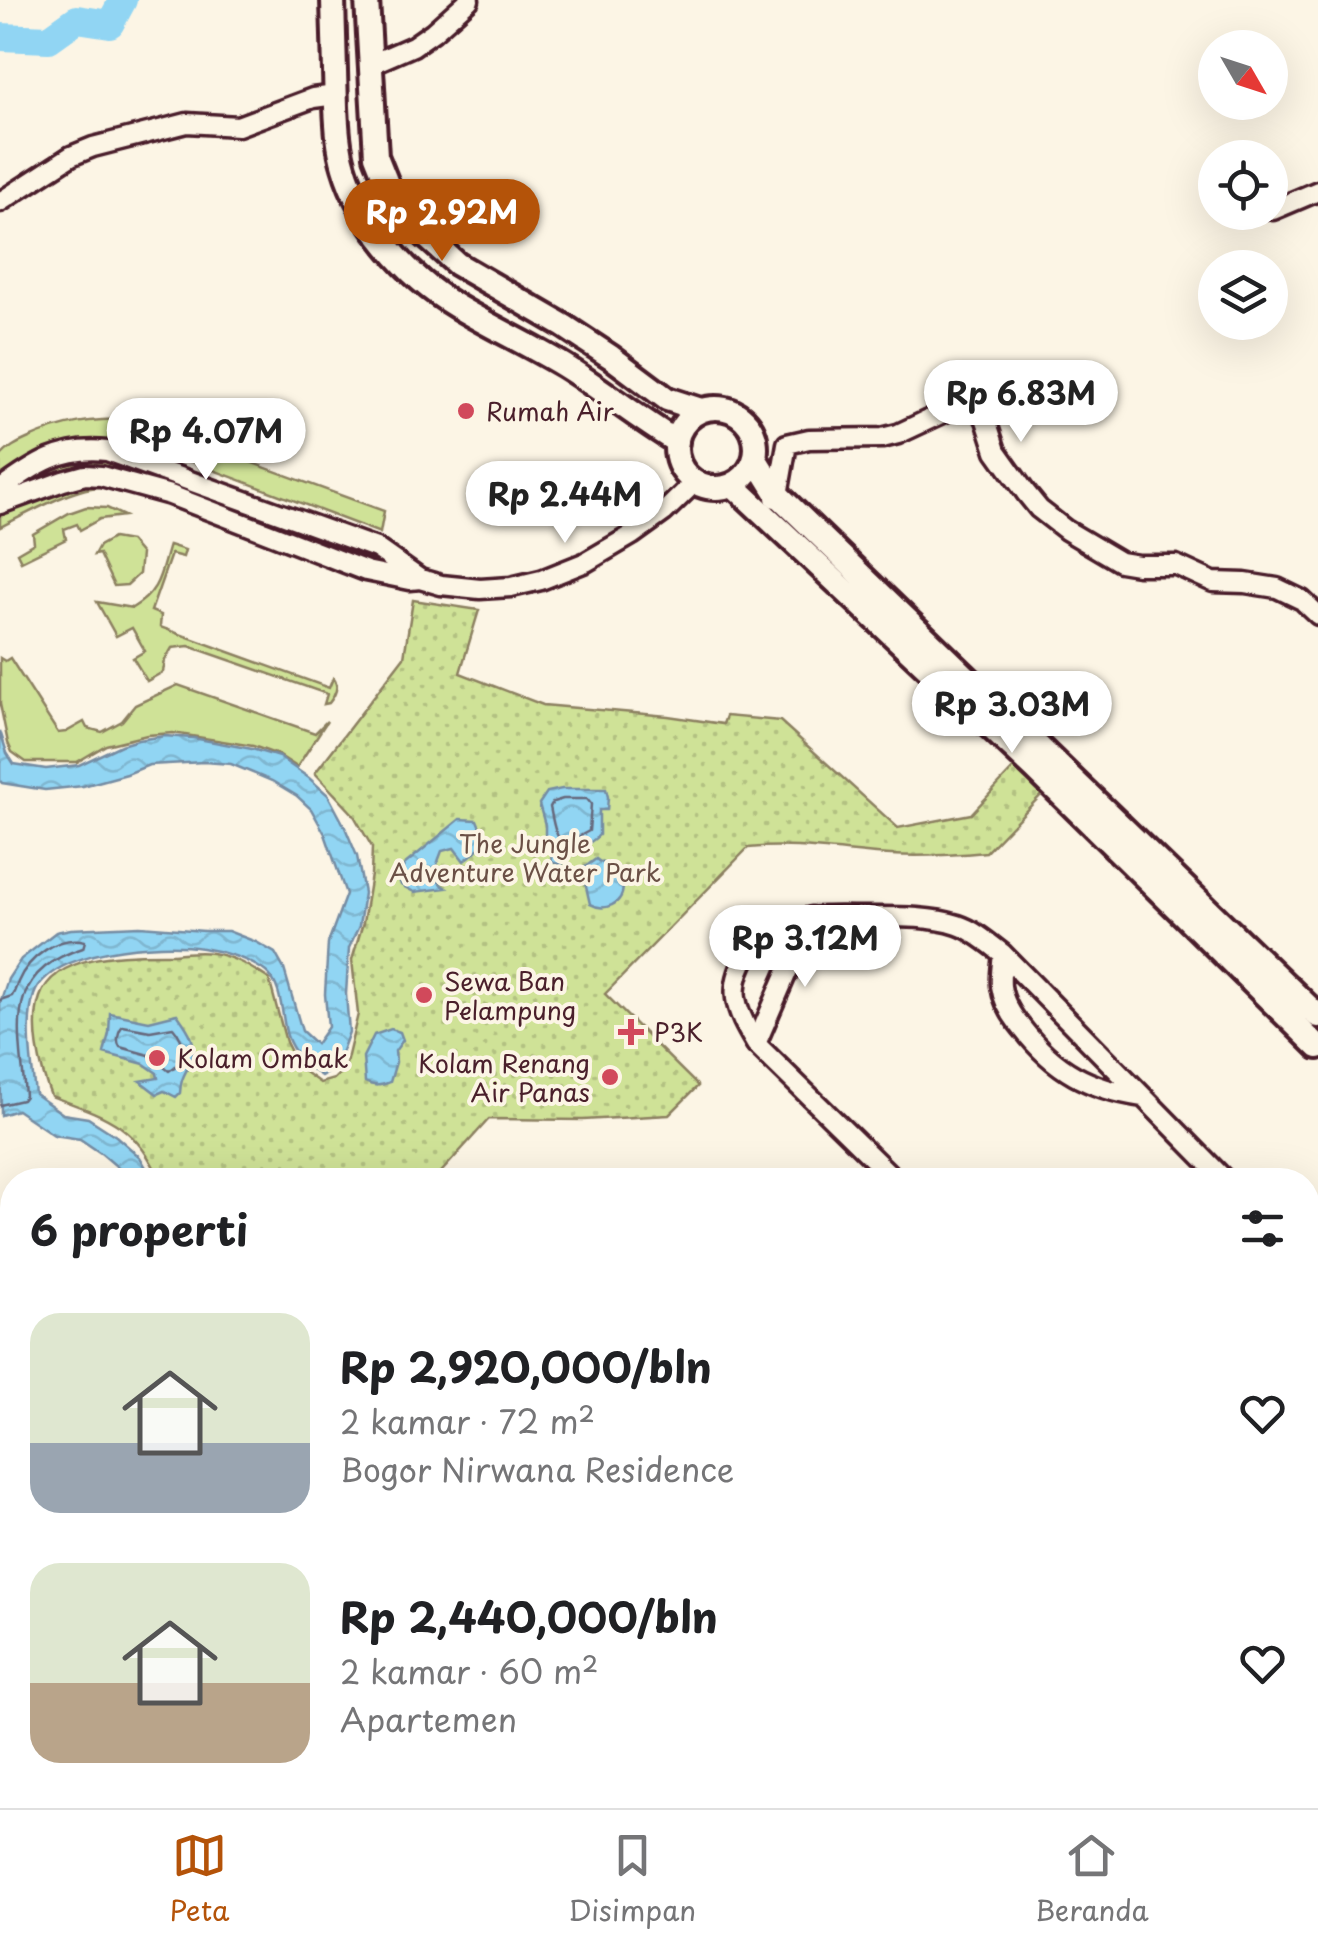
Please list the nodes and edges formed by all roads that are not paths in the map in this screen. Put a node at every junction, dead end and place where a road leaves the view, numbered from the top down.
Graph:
1 (333, 0) edge
2 (364, 0) edge
3 (470, 0) edge
4 (369, 65) junction
5 (336, 96) junction
6 (1318, 191) edge
7 (0, 202) edge
8 (1288, 204) edge
9 (701, 410) junction
10 (676, 442) junction
11 (755, 458) junction
12 (696, 482) junction
13 (732, 485) junction
14 (0, 490) edge
15 (770, 503) junction
16 (0, 504) edge
17 (420, 580) junction
18 (1318, 616) edge
19 (811, 917) junction
20 (1003, 954) junction
21 (1318, 1016) edge
22 (756, 1044) junction
23 (1318, 1047) edge
24 (1143, 1097) junction
25 (883, 1168) edge
26 (1213, 1168) edge

1 - 2 street
1 - 5 street
2 - 4 street
3 - 4 street
4 - 9 street
5 - 7 street
5 - 10 street
6 - 8 street
9 - 10 street
9 - 11 street
10 - 12 street
11 - 13 street
11 - 15 street
12 - 13 street
12 - 17 street
13 - 15 street
14 - 17 street
15 - 18 street
15 - 21 street
15 - 23 street
16 - 17 street
19 - 20 street
19 - 22 street
19 - 22 street
20 - 24 street
20 - 24 street
22 - 25 street
24 - 26 street

